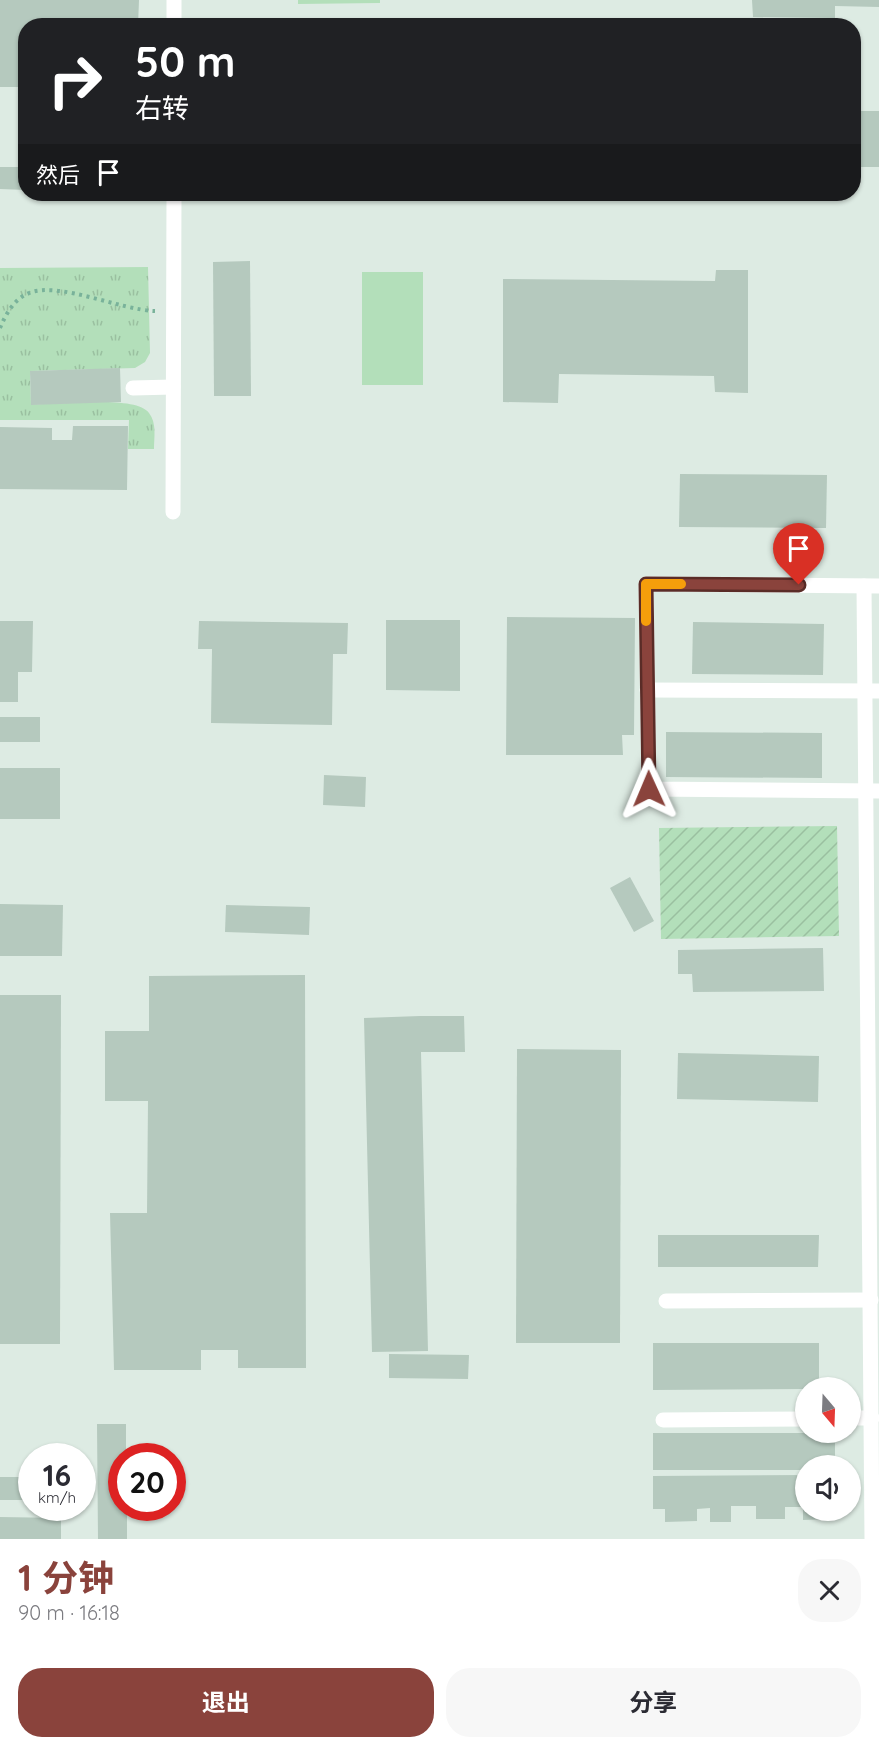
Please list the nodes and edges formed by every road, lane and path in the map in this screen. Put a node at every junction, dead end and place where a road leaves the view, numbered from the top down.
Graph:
1 (174, 0) edge
2 (174, 18) edge
3 (174, 201) edge
4 (173, 311) junction
5 (0, 328) edge
6 (173, 387) junction
7 (133, 388) dead end
8 (173, 512) dead end
9 (872, 586) edge
10 (646, 690) junction
11 (872, 691) edge
12 (873, 791) edge
13 (873, 909) edge
14 (874, 1013) edge
15 (874, 1118) edge
16 (874, 1224) edge
17 (666, 1300) dead end
18 (871, 1300) junction
19 (875, 1378) edge
20 (861, 1418) edge
21 (872, 1418) junction
22 (795, 1419) edge
23 (663, 1420) dead end
24 (872, 1539) edge

1 - 2 lane
3 - 4 lane
4 - 5 path
4 - 6 lane
6 - 7 lane
6 - 8 lane
9 - 10 lane
9 - 11 lane
10 - 11 lane
10 - 12 lane
11 - 12 lane
12 - 13 lane
13 - 14 lane
14 - 15 lane
15 - 16 lane
16 - 18 lane
17 - 18 lane
18 - 19 lane
19 - 21 lane
20 - 21 lane
21 - 24 lane
22 - 23 lane

